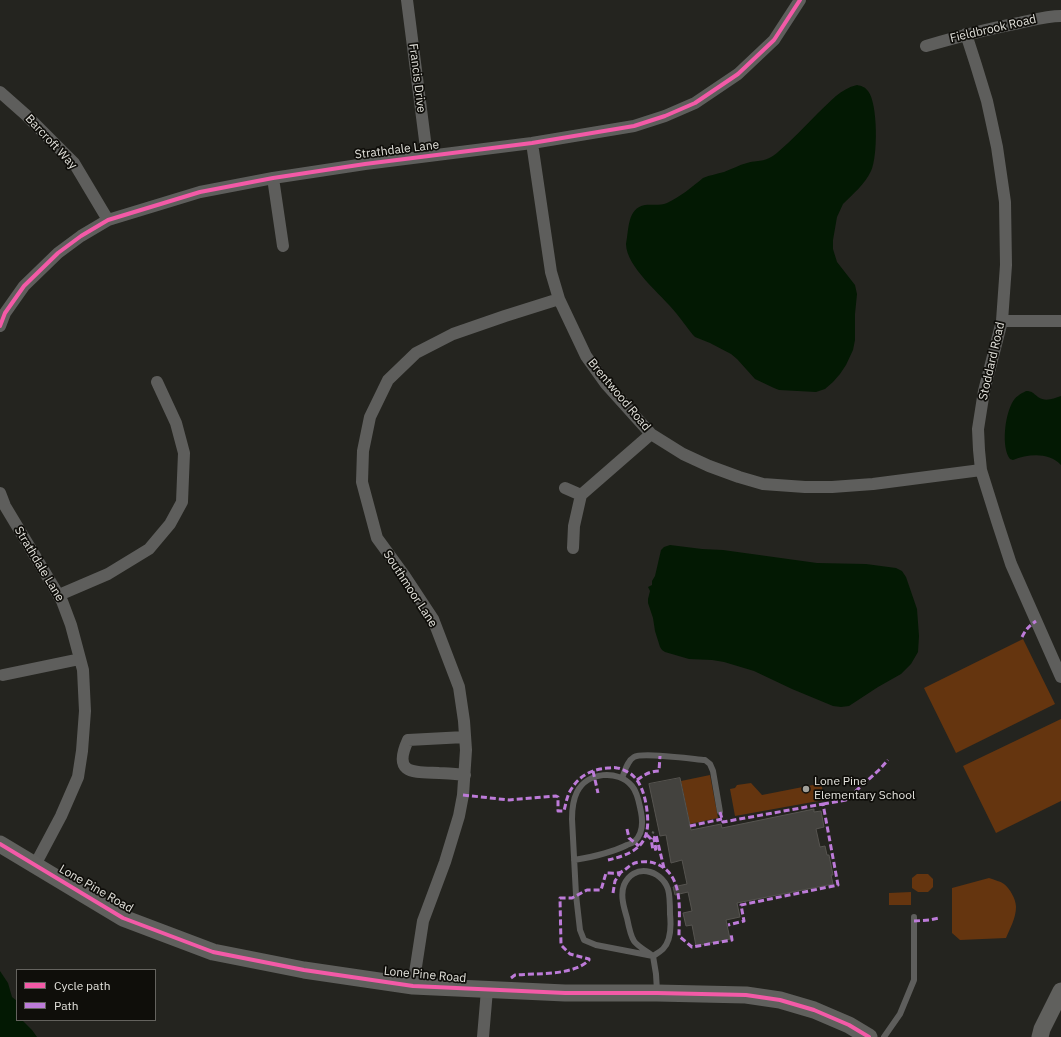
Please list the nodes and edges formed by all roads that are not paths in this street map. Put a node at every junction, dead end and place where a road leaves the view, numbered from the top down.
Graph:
1 (407, 0) edge
2 (800, 0) edge
3 (1061, 16) edge
4 (966, 34) junction
5 (926, 46) dead end
6 (0, 92) edge
7 (532, 143) junction
8 (428, 156) junction
9 (273, 178) junction
10 (108, 220) junction
11 (283, 246) dead end
12 (559, 299) junction
13 (1061, 321) edge
14 (1002, 322) junction
15 (0, 326) edge
16 (158, 382) dead end
17 (651, 434) junction
18 (981, 470) junction
19 (565, 488) dead end
20 (0, 493) edge
21 (581, 496) junction
22 (573, 548) dead end
23 (59, 596) junction
24 (80, 659) junction
25 (3, 675) dead end
26 (1061, 677) edge
27 (465, 737) junction
28 (465, 775) junction
29 (622, 778) junction
30 (720, 812) dead end
31 (0, 844) edge
32 (574, 860) junction
33 (35, 865) junction
34 (914, 917) dead end
35 (653, 956) junction
36 (413, 986) junction
37 (487, 990) junction
38 (1061, 991) edge
39 (657, 993) junction
40 (483, 1037) edge
41 (869, 1037) edge
42 (884, 1037) edge
43 (1040, 1037) edge

1 - 8 street, Francis Drive
2 - 7 street, Strathdale Lane
3 - 4 street, Fieldbrook Road
4 - 5 street, Fieldbrook Road
4 - 14 street, Stoddard Road
6 - 10 street, Barcroft Way
7 - 8 street, Strathdale Lane
7 - 12 street, Brentwood Road
8 - 9 street, Strathdale Lane
9 - 10 street, Strathdale Lane
9 - 11 street
10 - 15 street, Strathdale Lane
12 - 17 street, Brentwood Road
12 - 27 street, Southmoor Lane
13 - 14 street
14 - 18 street, Stoddard Road
16 - 23 street
17 - 18 street, Brentwood Road
17 - 21 street
18 - 26 street, Stoddard Road
19 - 21 street
20 - 23 street, Strathdale Lane
21 - 22 street
23 - 24 street, Strathdale Lane
24 - 25 street
24 - 33 street, Strathdale Lane
27 - 28 street, Southmoor Lane
27 - 28 street
28 - 36 street, Southmoor Lane
29 - 30 lane
29 - 32 lane
29 - 32 lane
31 - 33 street, Lone Pine Road
32 - 35 lane
33 - 36 street, Lone Pine Road
34 - 42 lane
35 - 35 lane
35 - 39 lane
36 - 37 street, Lone Pine Road
37 - 39 street, Lone Pine Road
37 - 40 street
38 - 43 street
39 - 41 street, Lone Pine Road

